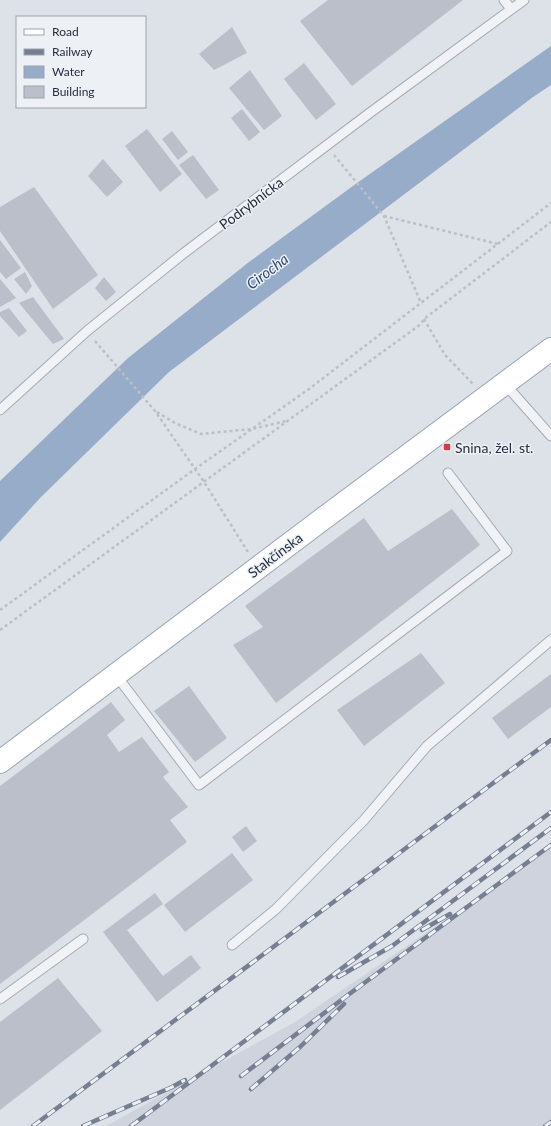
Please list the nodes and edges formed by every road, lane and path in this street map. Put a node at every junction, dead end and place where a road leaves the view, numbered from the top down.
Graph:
1 (504, 0) edge
2 (524, 0) edge
3 (511, 9) junction
4 (327, 146) junction
5 (551, 203) edge
6 (383, 216) junction
7 (551, 222) edge
8 (498, 244) junction
9 (421, 303) junction
10 (424, 319) junction
11 (87, 331) junction
12 (551, 349) edge
13 (505, 384) junction
14 (486, 398) junction
15 (0, 410) edge
16 (155, 411) junction
17 (287, 421) junction
18 (252, 429) junction
19 (551, 436) edge
20 (195, 469) junction
21 (448, 473) dead end
22 (204, 482) junction
23 (258, 568) junction
24 (0, 610) edge
25 (0, 630) edge
26 (551, 640) edge
27 (116, 675) junction
28 (0, 762) edge
29 (83, 939) dead end
30 (232, 945) dead end
31 (0, 999) edge

1 - 3 lane
2 - 3 lane, Podrybnícka
3 - 4 lane, Podrybnícka
4 - 6 path
4 - 11 lane, Podrybnícka
5 - 8 path
6 - 8 path
6 - 9 path
7 - 10 path
8 - 9 path
9 - 18 path
10 - 14 path
10 - 17 path
11 - 15 lane, Podrybnícka
11 - 16 path
12 - 13 main road, Stakčínska
13 - 14 main road, Stakčínska
13 - 19 lane
14 - 23 main road, Stakčínska
16 - 18 path
16 - 20 path
17 - 18 path
17 - 22 path
18 - 20 path
20 - 22 path
20 - 24 path
21 - 27 lane
22 - 23 path
22 - 25 path
23 - 27 main road, Stakčínska
26 - 30 lane
27 - 28 main road, Stakčínska
29 - 31 lane

